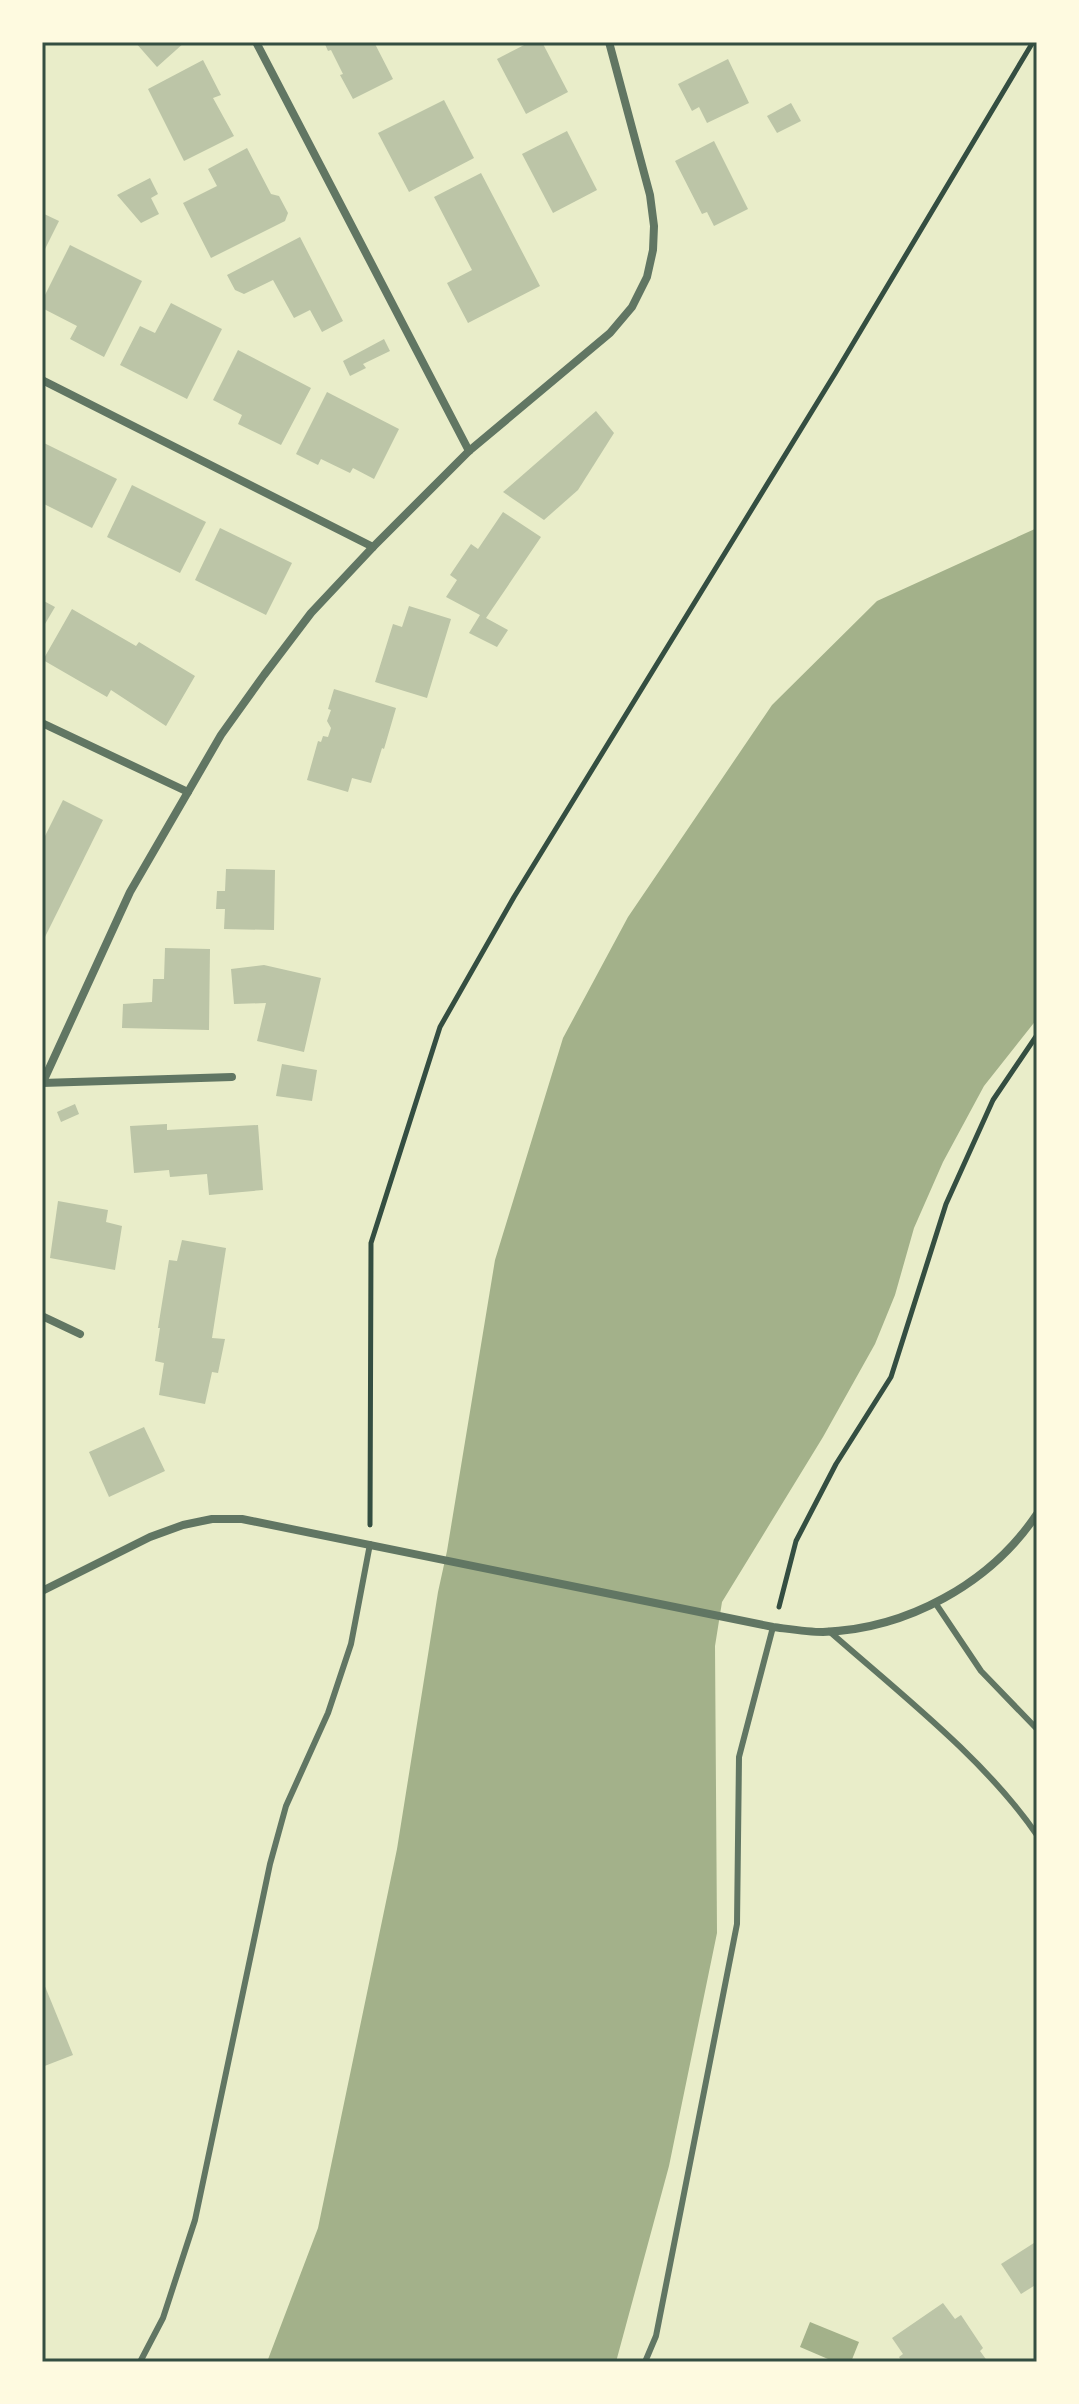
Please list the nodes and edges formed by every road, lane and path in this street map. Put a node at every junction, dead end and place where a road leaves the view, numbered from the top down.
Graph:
1 (256, 42) edge
2 (609, 42) edge
3 (1033, 42) edge
4 (42, 380) edge
5 (469, 451) junction
6 (373, 547) junction
7 (42, 723) edge
8 (188, 792) junction
9 (1037, 1035) edge
10 (232, 1077) dead end
11 (42, 1084) edge
12 (42, 1316) edge
13 (80, 1334) dead end
14 (1037, 1514) edge
15 (370, 1544) junction
16 (42, 1591) edge
17 (936, 1604) junction
18 (773, 1627) junction
19 (829, 1631) junction
20 (1037, 1729) edge
21 (1037, 1835) edge
22 (140, 2362) edge
23 (645, 2362) edge

1 - 5 street
2 - 5 street
3 - 15 path
4 - 6 street
5 - 6 street
6 - 8 street
7 - 8 street
8 - 11 street
9 - 18 path
10 - 11 street
12 - 13 street
14 - 17 street
15 - 16 street
15 - 18 street
15 - 22 lane
17 - 19 street
17 - 20 lane
18 - 19 street
18 - 23 lane
19 - 21 lane

